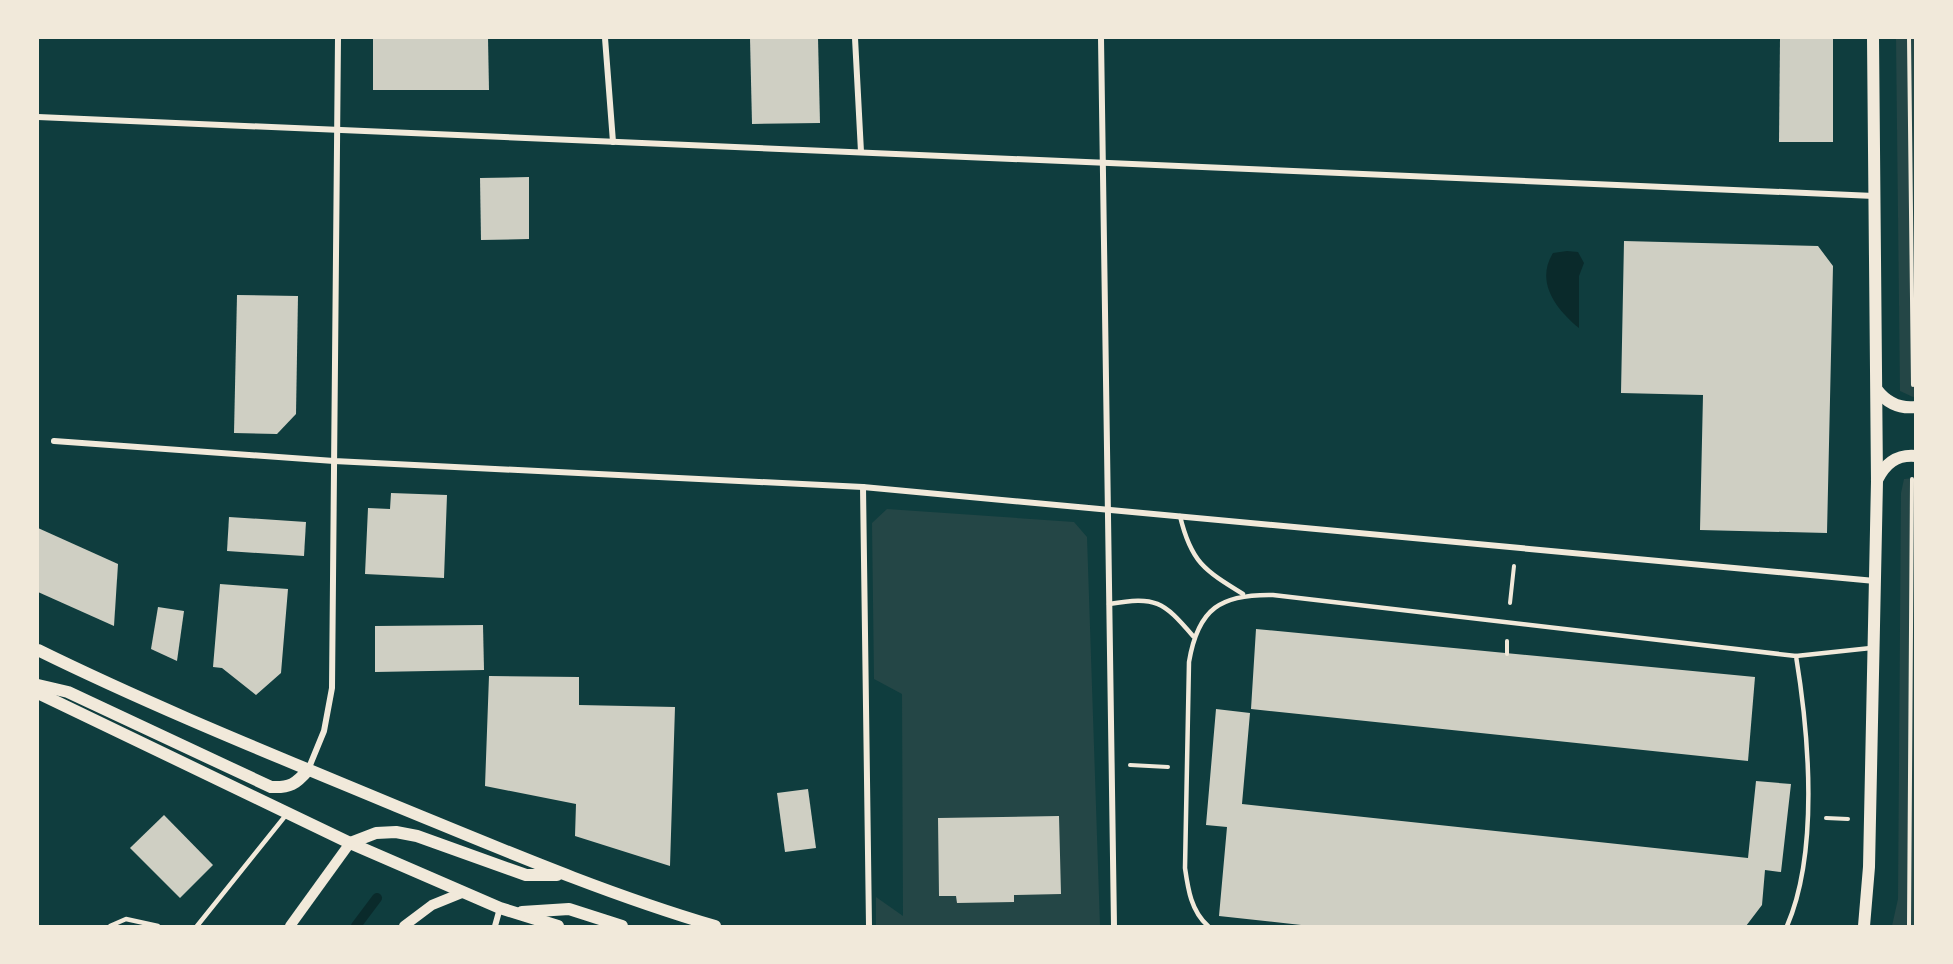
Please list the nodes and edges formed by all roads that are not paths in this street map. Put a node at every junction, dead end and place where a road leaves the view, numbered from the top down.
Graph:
1 (338, 38) edge
2 (604, 38) edge
3 (855, 38) edge
4 (1101, 38) edge
5 (1873, 38) edge
6 (38, 117) edge
7 (338, 130) junction
8 (613, 142) junction
9 (861, 152) junction
10 (1103, 163) junction
11 (1875, 196) junction
12 (1876, 390) junction
13 (1914, 408) edge
14 (54, 441) dead end
15 (1914, 455) edge
16 (334, 461) junction
17 (1877, 481) junction
18 (863, 487) junction
19 (1108, 508) junction
20 (1180, 516) junction
21 (1875, 581) junction
22 (1243, 594) junction
23 (1109, 604) junction
24 (1193, 636) junction
25 (1874, 648) junction
26 (38, 650) edge
27 (1796, 656) junction
28 (38, 685) edge
29 (38, 693) edge
30 (308, 770) junction
31 (288, 813) junction
32 (350, 843) junction
33 (564, 875) junction
34 (464, 891) junction
35 (500, 908) junction
36 (515, 913) junction
37 (110, 927) edge
38 (158, 927) edge
39 (197, 927) edge
40 (290, 927) edge
41 (404, 927) edge
42 (495, 927) edge
43 (558, 927) edge
44 (622, 927) edge
45 (715, 927) edge
46 (869, 927) edge
47 (1114, 927) edge
48 (1208, 927) edge
49 (1786, 927) edge
50 (1864, 927) edge

1 - 7 street
2 - 8 street
3 - 9 street
4 - 10 street
5 - 11 main road
6 - 7 street
7 - 8 street
7 - 16 street
8 - 9 street
9 - 10 street
10 - 11 street
10 - 19 street
11 - 12 main road
12 - 13 main road
12 - 17 main road
14 - 16 street
15 - 17 main road
16 - 18 street
16 - 30 street
17 - 21 main road
18 - 19 street
18 - 46 street
19 - 20 street
19 - 23 street
20 - 21 street
20 - 22 lane
21 - 25 main road
22 - 24 lane
22 - 27 lane
23 - 24 lane
23 - 47 street
24 - 48 lane
25 - 27 lane
25 - 50 main road
26 - 30 main road
27 - 49 lane
28 - 30 main road
29 - 31 main road
30 - 33 main road
31 - 32 main road
31 - 39 lane
32 - 33 main road
32 - 34 main road
32 - 40 street
33 - 45 main road
34 - 35 main road
34 - 41 street
35 - 36 main road
35 - 42 street
36 - 43 main road
36 - 44 main road
37 - 38 lane

